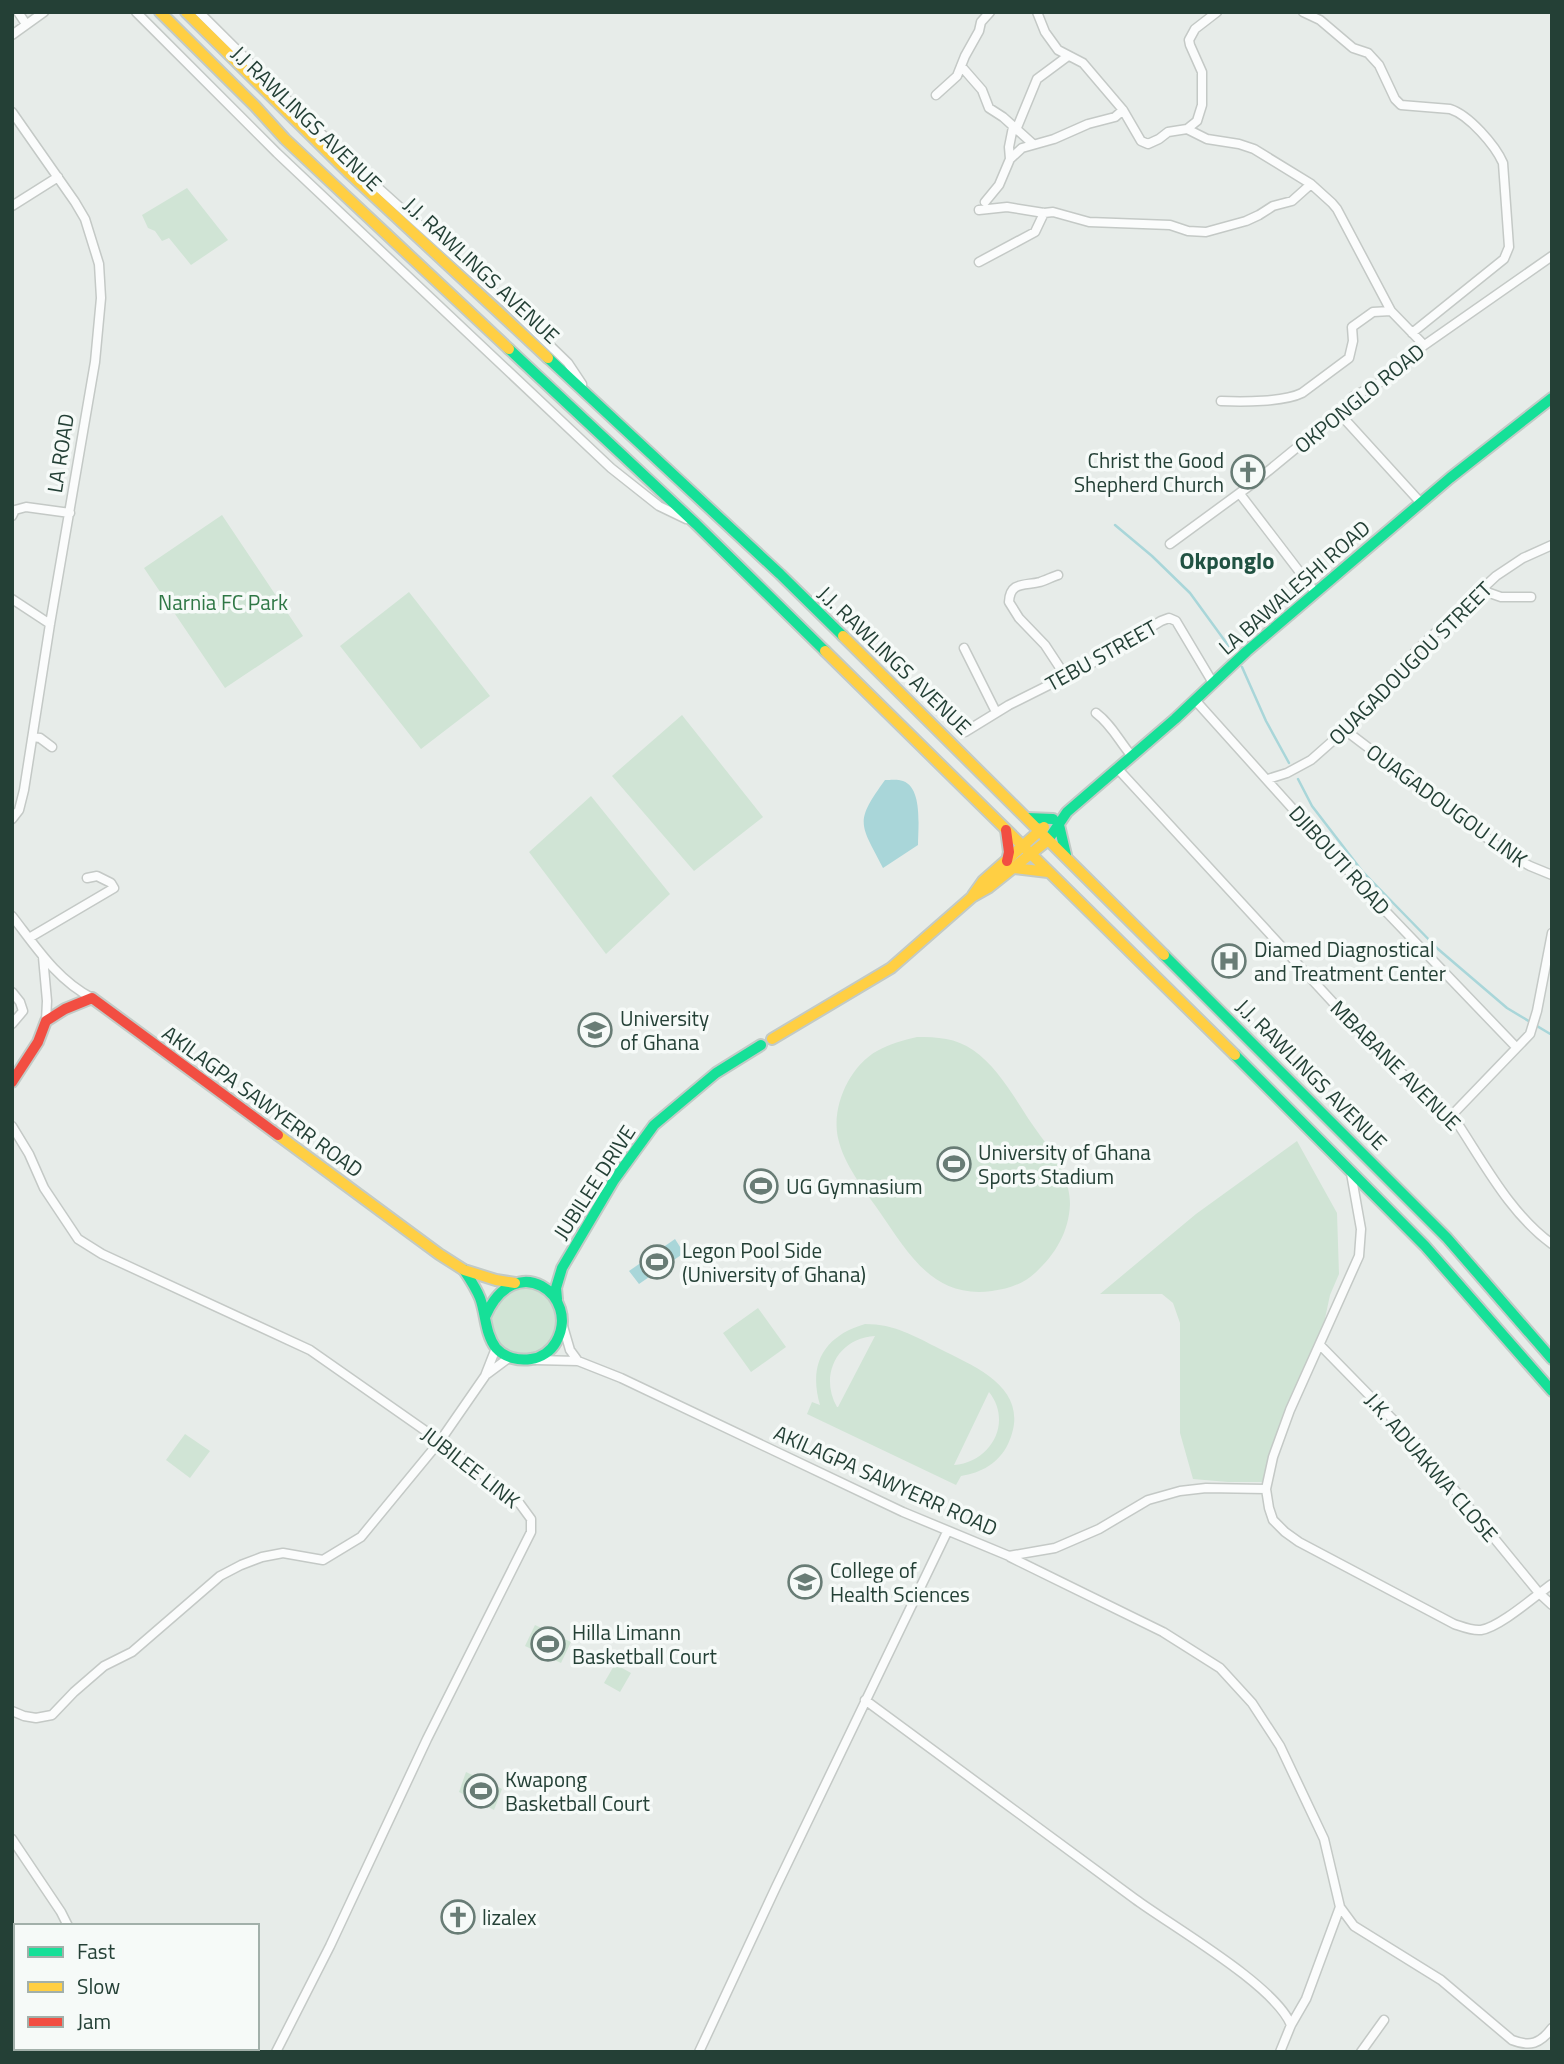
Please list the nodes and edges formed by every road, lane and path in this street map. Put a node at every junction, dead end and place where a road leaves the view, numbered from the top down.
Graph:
1 (18, 12) edge
2 (44, 12) edge
3 (136, 12) edge
4 (160, 12) edge
5 (186, 12) edge
6 (199, 12) edge
7 (990, 12) edge
8 (1037, 12) edge
9 (1217, 12) edge
10 (1303, 12) edge
11 (26, 24) junction
12 (12, 35) edge
13 (1068, 56) junction
14 (961, 66) junction
15 (936, 95) dead end
16 (1123, 110) junction
17 (12, 112) edge
18 (1014, 128) junction
19 (1187, 129) junction
20 (1033, 144) junction
21 (1010, 159) junction
22 (58, 177) junction
23 (1311, 184) junction
24 (12, 206) edge
25 (1044, 213) junction
26 (1552, 256) edge
27 (979, 262) dead end
28 (1391, 311) junction
29 (1412, 333) junction
30 (1424, 345) junction
31 (1552, 398) edge
32 (594, 400) junction
33 (1221, 401) dead end
34 (1339, 412) junction
35 (1240, 494) junction
36 (1421, 503) junction
37 (70, 513) junction
38 (12, 516) edge
39 (696, 524) junction
40 (1170, 544) dead end
41 (1552, 545) edge
42 (1058, 575) dead end
43 (1481, 590) junction
44 (1315, 592) junction
45 (1531, 597) dead end
46 (12, 600) edge
47 (50, 624) junction
48 (964, 648) dead end
49 (1066, 677) junction
50 (1213, 684) junction
51 (1195, 700) junction
52 (996, 712) junction
53 (1097, 713) dead end
54 (1345, 730) junction
55 (965, 732) dead end
56 (33, 737) junction
57 (52, 747) dead end
58 (1131, 755) junction
59 (1117, 768) junction
60 (1268, 779) junction
61 (1027, 818) junction
62 (12, 819) edge
63 (1056, 822) junction
64 (1006, 830) junction
65 (1039, 830) junction
66 (1048, 840) junction
67 (1022, 846) junction
68 (1031, 855) junction
69 (1066, 857) junction
70 (1010, 864) junction
71 (1048, 872) junction
72 (1552, 874) edge
73 (87, 878) dead end
74 (12, 916) edge
75 (1552, 933) edge
76 (29, 938) junction
77 (43, 957) junction
78 (12, 992) edge
79 (92, 998) junction
80 (46, 1021) junction
81 (12, 1024) edge
82 (772, 1038) dead end
83 (761, 1045) dead end
84 (1516, 1047) junction
85 (12, 1082) edge
86 (1452, 1115) junction
87 (12, 1126) edge
88 (1350, 1170) junction
89 (1552, 1244) edge
90 (562, 1268) junction
91 (464, 1270) junction
92 (514, 1283) junction
93 (537, 1285) junction
94 (557, 1300) junction
95 (485, 1317) junction
96 (563, 1326) junction
97 (1320, 1345) junction
98 (496, 1348) junction
99 (510, 1357) junction
100 (1552, 1359) edge
101 (533, 1360) junction
102 (578, 1361) junction
103 (485, 1376) junction
104 (1552, 1391) edge
105 (440, 1441) junction
106 (1266, 1489) junction
107 (947, 1532) junction
108 (1009, 1556) junction
109 (1552, 1584) edge
110 (1539, 1594) junction
111 (1552, 1605) edge
112 (865, 1700) junction
113 (12, 1711) edge
114 (12, 1839) edge
115 (1340, 1907) junction
116 (67, 1924) edge
117 (1384, 2020) dead end
118 (1291, 2025) junction
119 (1552, 2028) edge
120 (276, 2052) edge
121 (699, 2052) edge
122 (1280, 2052) edge
123 (1361, 2052) edge

1 - 11 street
2 - 11 street
3 - 39 street, J.J. RAWLINGS AVENUE
4 - 39 main road, J.J. RAWLINGS AVENUE
5 - 32 main road, J.J. RAWLINGS AVENUE
6 - 32 street, J.J RAWLINGS AVENUE
7 - 14 street
8 - 13 street
9 - 19 street
10 - 29 street
11 - 12 street
13 - 16 street
13 - 18 street
14 - 15 street
14 - 18 street
16 - 19 street
16 - 20 street
17 - 22 street, LA ROAD
18 - 20 street
18 - 21 street
19 - 23 street
20 - 21 street
21 - 25 street
22 - 24 street
22 - 37 street, LA ROAD
23 - 25 street
23 - 28 street
25 - 27 street
26 - 30 street, OKPONGLO ROAD
28 - 29 street
28 - 33 street
29 - 30 street
30 - 34 street, OKPONGLO ROAD
31 - 36 main road, LA BAWALESHI ROAD
32 - 61 main road, J.J. RAWLINGS AVENUE
34 - 35 street, OKPONGLO ROAD
34 - 36 street
35 - 40 street, OKPONGLO ROAD
35 - 44 street
36 - 44 main road, LA BAWALESHI ROAD
37 - 38 street
37 - 47 street, LA ROAD
39 - 64 main road, J.J. RAWLINGS AVENUE
41 - 43 street, OUAGADOUGOU STREET
42 - 49 street
43 - 45 street
43 - 54 street, OUAGADOUGOU STREET
44 - 50 main road, LA BAWALESHI ROAD
46 - 47 street
47 - 56 street, LA ROAD
48 - 52 street
49 - 50 street, TEBU STREET
49 - 52 street, TEBU STREET
50 - 51 main road, LA BAWALESHI ROAD
51 - 58 main road, LA BAWALESHI ROAD
51 - 60 street, DJIBOUTI ROAD
52 - 55 street, TEBU STREET
53 - 58 street
54 - 60 street, OUAGADOUGOU STREET
54 - 72 street, OUAGADOUGOU LINK
56 - 57 street
56 - 62 street, LA ROAD
58 - 59 main road, LA BAWALESHI ROAD
59 - 63 main road, LA BAWALESHI ROAD
59 - 86 street, MBABANE AVENUE
60 - 84 street, DJIBOUTI ROAD
61 - 63 main road
61 - 65 main road, J.J. RAWLINGS AVENUE
63 - 65 main road, LA BAWALESHI ROAD
63 - 66 main road, LA BAWALESHI ROAD
63 - 69 main road
64 - 67 main road, J.J. RAWLINGS AVENUE
64 - 70 main road
65 - 66 main road, J.J. RAWLINGS AVENUE
65 - 67 main road, LA BAWALESHI ROAD
66 - 68 main road, LA BAWALESHI ROAD
66 - 69 main road, J.J. RAWLINGS AVENUE
67 - 68 main road, J.J. RAWLINGS AVENUE
67 - 70 main road
68 - 70 main road
68 - 71 main road, J.J. RAWLINGS AVENUE
69 - 100 main road, J.J. RAWLINGS AVENUE
70 - 71 main road
70 - 82 main road
71 - 88 main road, J.J. RAWLINGS AVENUE
73 - 76 street
74 - 76 street, AKILAGPA SAWYERR ROAD
75 - 84 street
76 - 77 street, AKILAGPA SAWYERR ROAD
77 - 79 street, AKILAGPA SAWYERR ROAD
77 - 80 street
78 - 81 street
79 - 80 main road
79 - 91 main road, AKILAGPA SAWYERR ROAD
80 - 85 main road
83 - 90 main road, JUBILEE DRIVE
84 - 86 street
86 - 89 street, MBABANE AVENUE
87 - 105 street, JUBILEE LINK
88 - 97 street
88 - 104 main road, J.J. RAWLINGS AVENUE
90 - 93 main road, JUBILEE DRIVE
90 - 94 main road, JUBILEE DRIVE
91 - 92 main road, AKILAGPA SAWYERR ROAD
91 - 95 main road, AKILAGPA SAWYERR ROAD
92 - 93 main road
92 - 95 main road
93 - 94 main road
94 - 96 main road
95 - 98 main road
96 - 101 main road
96 - 102 street
97 - 106 street
97 - 110 street, J.K. ADUAKWA CLOSE
98 - 99 main road
98 - 103 street
99 - 101 main road
99 - 103 street
101 - 102 street, AKILAGPA SAWYERR ROAD
102 - 107 street, AKILAGPA SAWYERR ROAD
103 - 105 street
105 - 113 street
105 - 120 street, JUBILEE LINK
106 - 108 street, AKILAGPA SAWYERR ROAD
106 - 110 street
107 - 108 street, AKILAGPA SAWYERR ROAD
107 - 112 street
108 - 115 street
109 - 110 street
110 - 111 street, J.K. ADUAKWA CLOSE
112 - 118 street
112 - 121 street
114 - 116 street
115 - 118 street
115 - 119 street
117 - 123 street
118 - 122 street

